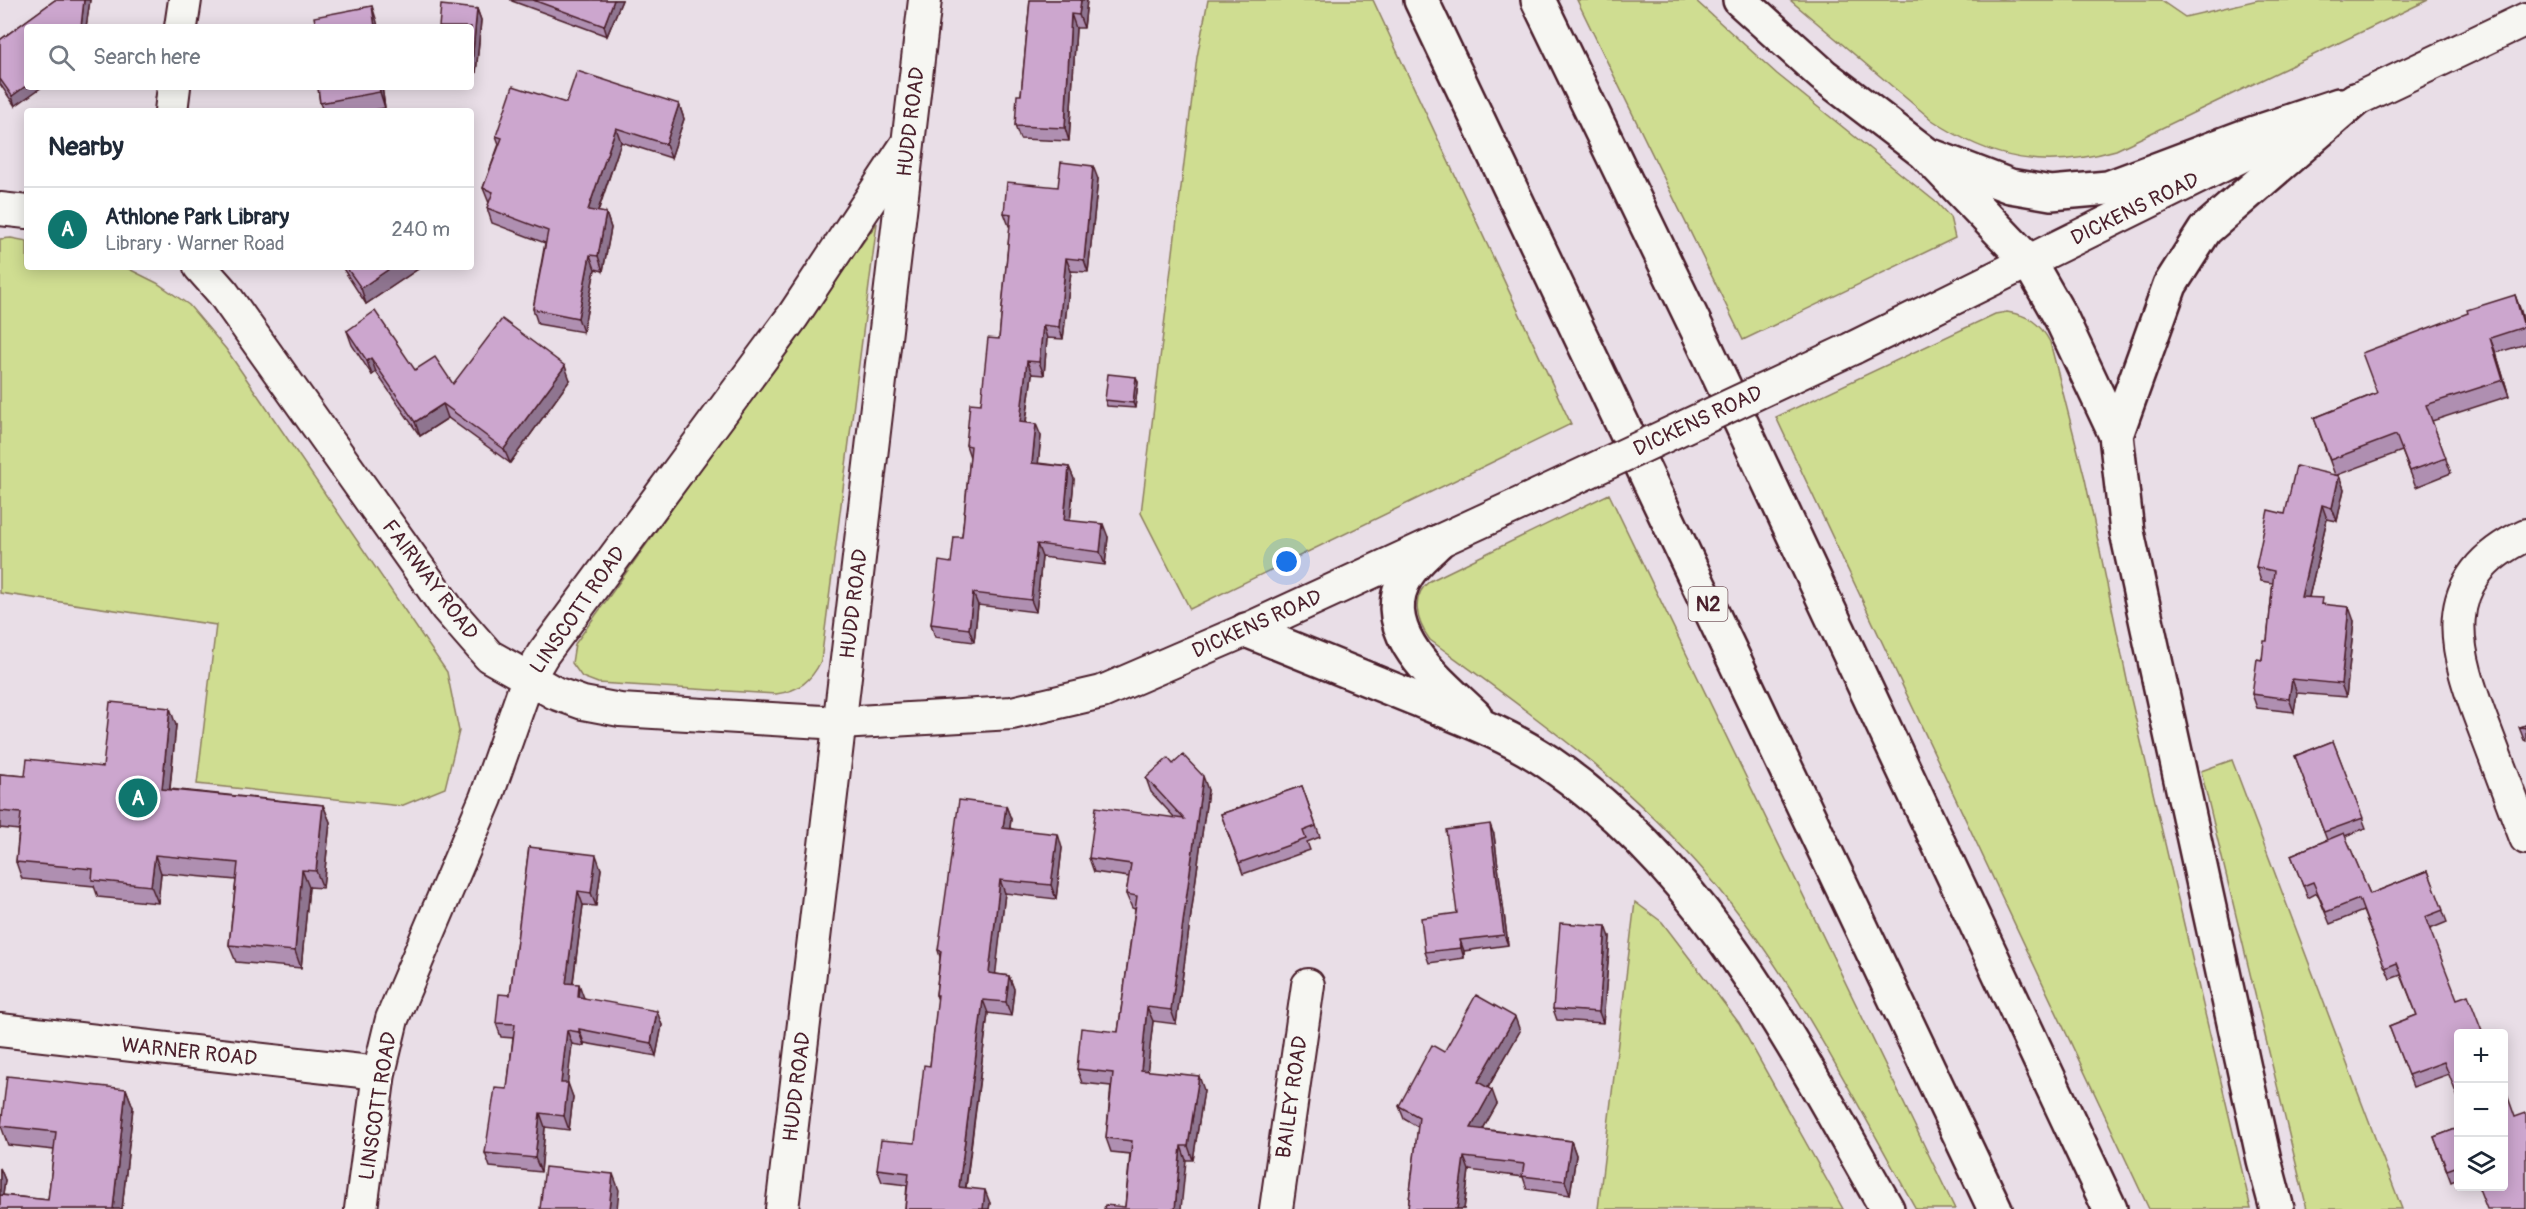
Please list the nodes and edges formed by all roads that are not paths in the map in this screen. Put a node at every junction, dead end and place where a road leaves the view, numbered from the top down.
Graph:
1 (185, 0) edge
2 (925, 0) edge
3 (1420, 0) edge
4 (1538, 0) edge
5 (1740, 0) edge
6 (2526, 19) edge
7 (181, 24) edge
8 (174, 90) edge
9 (2355, 100) junction
10 (171, 108) edge
11 (908, 143) junction
12 (1924, 153) junction
13 (0, 209) edge
14 (24, 212) edge
15 (2029, 262) junction
16 (203, 270) edge
17 (2116, 435) junction
18 (2526, 535) edge
19 (1438, 542) junction
20 (1246, 630) junction
21 (528, 679) junction
22 (840, 723) junction
23 (1487, 728) junction
24 (2526, 838) edge
25 (1308, 986) dead end
26 (0, 1030) edge
27 (379, 1073) junction
28 (361, 1209) edge
29 (782, 1209) edge
30 (1276, 1209) edge
31 (1887, 1209) edge
32 (1995, 1209) edge
33 (2110, 1209) edge
34 (2277, 1209) edge

1 - 7 street
2 - 11 street, HUDD ROAD
3 - 32 highway, N2
4 - 33 highway
5 - 12 highway
6 - 9 street, DICKENS ROAD
8 - 10 street
9 - 12 highway
9 - 15 street, DICKENS ROAD
9 - 17 highway
11 - 21 street, LINSCOTT ROAD
11 - 22 street, HUDD ROAD
12 - 15 highway
13 - 14 street
15 - 17 highway
15 - 19 street, DICKENS ROAD, bridge
16 - 21 street, FAIRWAY ROAD
17 - 34 highway
18 - 24 street
19 - 20 street, DICKENS ROAD
19 - 23 highway
20 - 22 street, DICKENS ROAD
20 - 23 highway
21 - 22 street, FAIRWAY ROAD
21 - 27 street, LINSCOTT ROAD
22 - 29 street, HUDD ROAD
23 - 31 highway
25 - 30 street, BAILEY ROAD
26 - 27 street, WARNER ROAD
27 - 28 street, LINSCOTT ROAD

